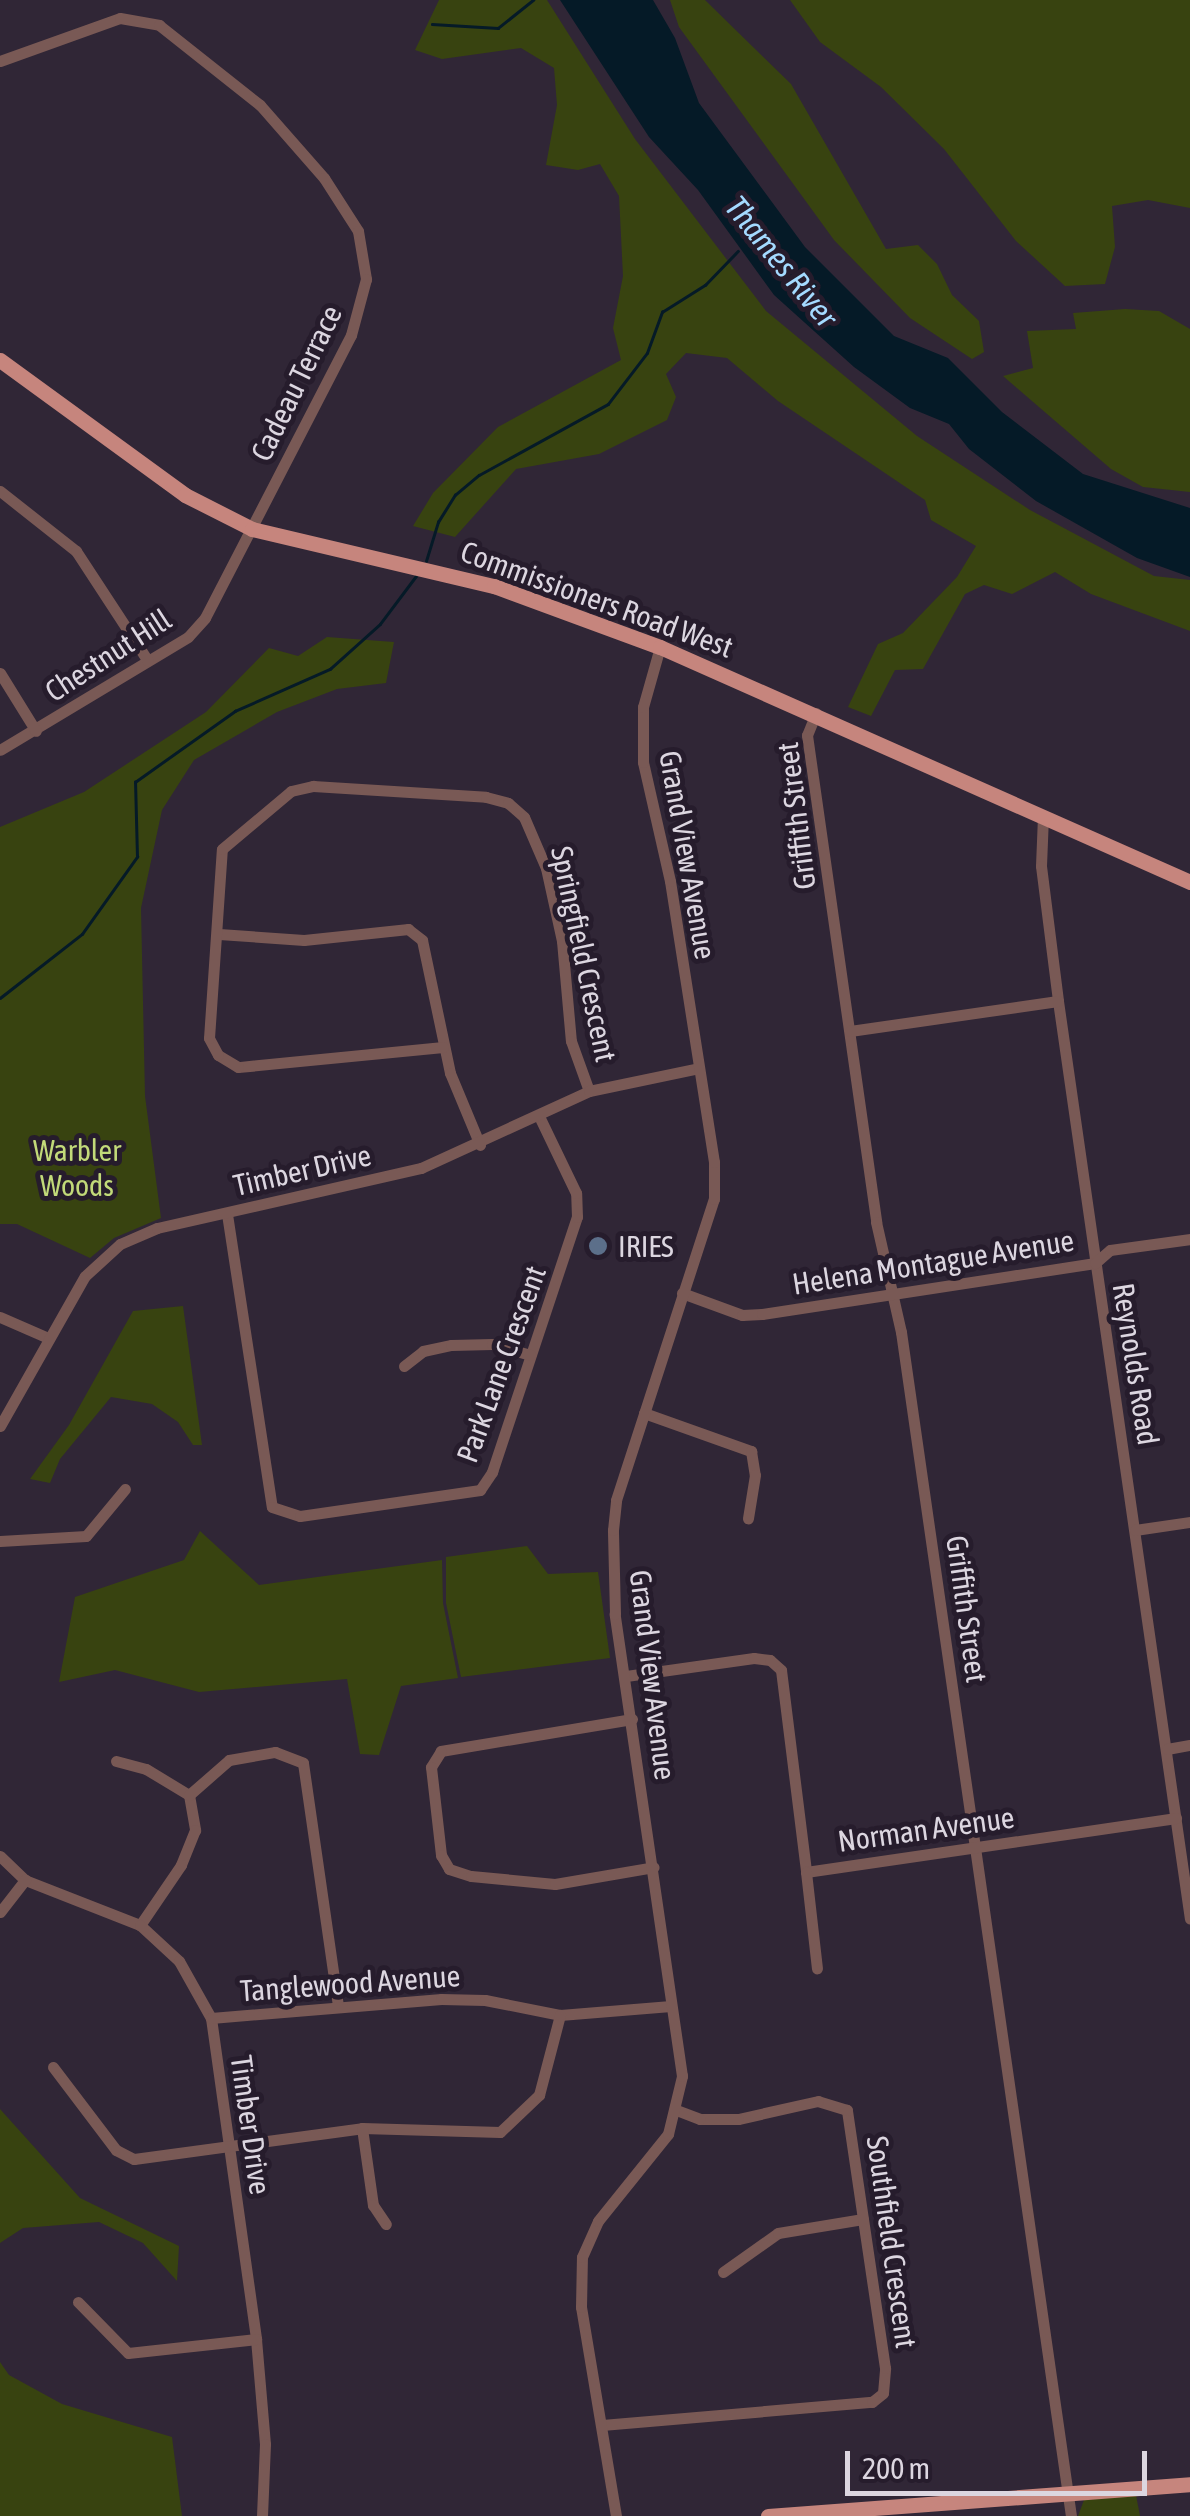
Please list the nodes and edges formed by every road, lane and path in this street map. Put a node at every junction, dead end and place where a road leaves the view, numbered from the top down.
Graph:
1 (0, 61) edge
2 (0, 360) edge
3 (0, 491) edge
4 (252, 529) junction
5 (660, 648) junction
6 (148, 661) junction
7 (0, 674) edge
8 (816, 713) junction
9 (36, 731) junction
10 (0, 750) edge
11 (1042, 816) junction
12 (1190, 882) edge
13 (219, 934) junction
14 (1058, 1001) junction
15 (850, 1031) junction
16 (443, 1047) junction
17 (699, 1068) junction
18 (590, 1091) junction
19 (539, 1116) junction
20 (480, 1144) junction
21 (227, 1214) junction
22 (1190, 1238) edge
23 (1095, 1263) junction
24 (682, 1293) junction
25 (891, 1294) junction
26 (0, 1317) edge
27 (48, 1338) junction
28 (530, 1356) junction
29 (404, 1366) dead end
30 (644, 1413) junction
31 (0, 1426) edge
32 (125, 1489) dead end
33 (748, 1518) dead end
34 (1190, 1522) edge
35 (1135, 1530) junction
36 (0, 1541) edge
37 (626, 1676) junction
38 (632, 1719) junction
39 (1190, 1746) edge
40 (1167, 1749) junction
41 (116, 1761) dead end
42 (189, 1795) junction
43 (1176, 1818) junction
44 (976, 1847) junction
45 (0, 1856) edge
46 (654, 1867) junction
47 (806, 1872) junction
48 (25, 1880) junction
49 (0, 1912) edge
50 (1190, 1919) edge
51 (140, 1925) junction
52 (816, 1968) dead end
53 (671, 2006) junction
54 (338, 2007) junction
55 (560, 2015) junction
56 (211, 2018) junction
57 (52, 2067) dead end
58 (677, 2110) junction
59 (362, 2128) junction
60 (228, 2144) junction
61 (862, 2219) junction
62 (386, 2224) dead end
63 (723, 2272) dead end
64 (78, 2302) dead end
65 (256, 2339) junction
66 (602, 2424) junction
67 (1190, 2484) edge
68 (1069, 2495) junction
69 (874, 2512) edge
70 (806, 2514) edge
71 (262, 2516) edge
72 (616, 2516) edge
73 (768, 2516) edge
74 (1071, 2516) edge

1 - 4 street, Cadeau Terrace
2 - 4 main road, Commissioners Road West
3 - 6 street
4 - 5 main road, Commissioners Road West
4 - 6 street, Chestnut Hill
5 - 8 main road, Commissioners Road West
5 - 17 street, Grand View Avenue
6 - 9 street, Chestnut Hill
7 - 9 street
8 - 11 main road, Commissioners Road West
8 - 15 street, Griffith Street
9 - 10 street, Chestnut Hill
11 - 12 main road, Commissioners Road West
11 - 14 street, Reynolds Road
13 - 16 street
13 - 16 street, Springfield Crescent
13 - 18 street, Springfield Crescent
14 - 15 street
14 - 23 street, Reynolds Road
15 - 25 street, Griffith Street
16 - 20 street
17 - 18 street, Timber Drive
17 - 24 street, Grand View Avenue
18 - 19 street, Timber Drive
19 - 20 street, Timber Drive
19 - 28 street, Park Lane Crescent
20 - 21 street, Timber Drive
21 - 27 street, Timber Drive
21 - 28 street, Park Lane Crescent
22 - 23 street, Helena Montague Avenue
23 - 25 street, Helena Montague Avenue
23 - 35 street, Reynolds Road
24 - 25 street, Helena Montague Avenue
24 - 30 street, Grand View Avenue
25 - 44 street, Griffith Street
26 - 27 street
27 - 31 street, Timber Drive
28 - 29 street
30 - 33 street
30 - 37 street, Grand View Avenue
32 - 36 street
34 - 35 street
35 - 40 street, Reynolds Road
37 - 38 street, Grand View Avenue
37 - 47 street, Norman Avenue
38 - 46 street, Grand View Avenue
38 - 46 street
39 - 40 street
40 - 43 street, Reynolds Road
41 - 42 street
42 - 51 street
42 - 54 street
43 - 44 street, Norman Avenue
43 - 50 street, Reynolds Road
44 - 47 street, Norman Avenue
44 - 68 street, Griffith Street
45 - 48 street, Timber Drive
46 - 53 street, Grand View Avenue
47 - 52 street
48 - 49 street
48 - 51 street, Timber Drive
51 - 56 street, Timber Drive
53 - 55 street, Tanglewood Avenue
53 - 58 street, Grand View Avenue
54 - 55 street, Tanglewood Avenue
54 - 56 street, Tanglewood Avenue
55 - 59 street
56 - 60 street, Timber Drive
57 - 60 street
58 - 61 street, Southfield Crescent
58 - 66 street, Grand View Avenue
59 - 60 street
59 - 62 street
60 - 65 street, Timber Drive
61 - 63 street
61 - 66 street, Southfield Crescent
64 - 65 street
65 - 71 street, Timber Drive
66 - 72 street, Grand View Avenue
67 - 68 main road
68 - 69 main road
68 - 74 street, Griffith Street
69 - 70 main road
70 - 73 main road

